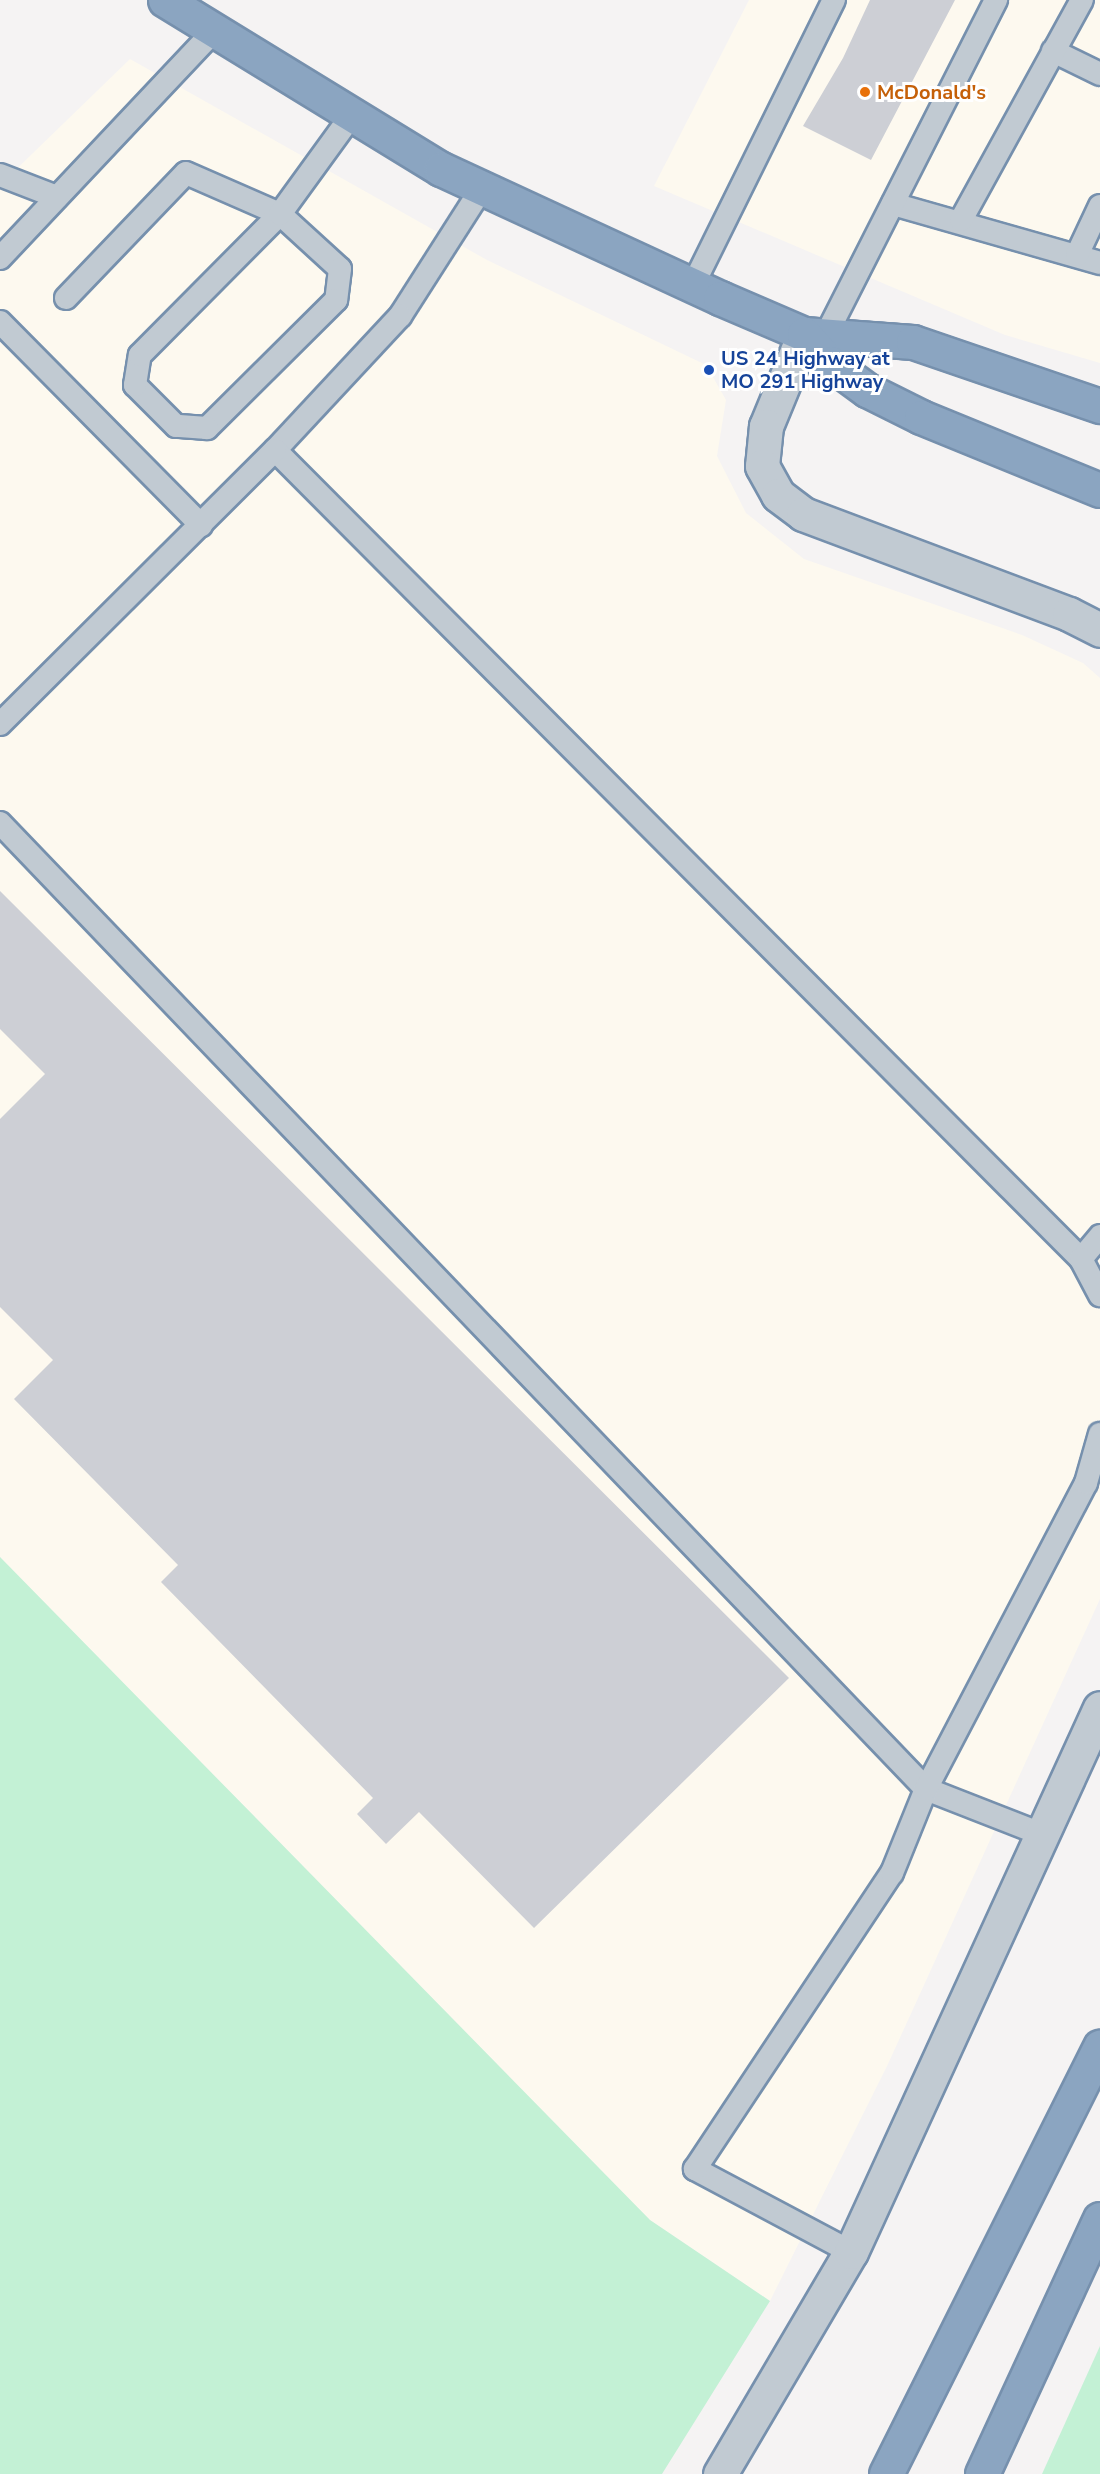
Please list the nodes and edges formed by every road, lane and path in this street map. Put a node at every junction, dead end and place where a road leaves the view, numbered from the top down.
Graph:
1 (165, 0) edge
2 (834, 0) edge
3 (996, 0) edge
4 (1082, 0) edge
5 (214, 31) junction
6 (1053, 51) junction
7 (1100, 74) edge
8 (352, 115) junction
9 (0, 175) edge
10 (482, 188) junction
11 (57, 197) junction
12 (893, 204) junction
13 (1100, 206) edge
14 (280, 214) junction
15 (961, 220) junction
16 (1077, 255) junction
17 (0, 258) edge
18 (1100, 263) edge
19 (693, 285) junction
20 (66, 298) dead end
21 (0, 322) edge
22 (815, 335) junction
23 (1100, 406) edge
24 (275, 450) junction
25 (1100, 490) edge
26 (201, 525) junction
27 (1100, 630) edge
28 (0, 724) edge
29 (0, 823) edge
30 (1100, 1236) edge
31 (1081, 1259) junction
32 (1100, 1295) edge
33 (1100, 1434) edge
34 (1100, 1708) edge
35 (926, 1789) junction
36 (1044, 1835) junction
37 (1100, 2037) edge
38 (1094, 2058) edge
39 (1100, 2219) edge
40 (851, 2252) junction
41 (720, 2474) edge
42 (886, 2474) edge
43 (982, 2474) edge

1 - 5 highway
2 - 19 lane
3 - 12 lane
4 - 6 lane
5 - 8 highway
5 - 11 lane
6 - 7 lane
6 - 15 lane
8 - 10 highway
8 - 14 lane
9 - 11 lane
10 - 19 highway
10 - 24 lane
11 - 17 lane
12 - 15 lane
12 - 22 lane
13 - 16 lane
14 - 14 lane
14 - 20 lane
15 - 16 lane
16 - 18 lane
19 - 22 highway
21 - 26 lane
22 - 23 highway
22 - 25 highway
22 - 27 street
24 - 26 lane
24 - 31 lane
26 - 28 lane
29 - 35 lane
30 - 31 lane
31 - 32 lane
33 - 35 lane
34 - 36 street
35 - 36 lane
35 - 40 lane
36 - 40 street
37 - 38 highway
38 - 42 highway
39 - 43 highway
40 - 41 street

